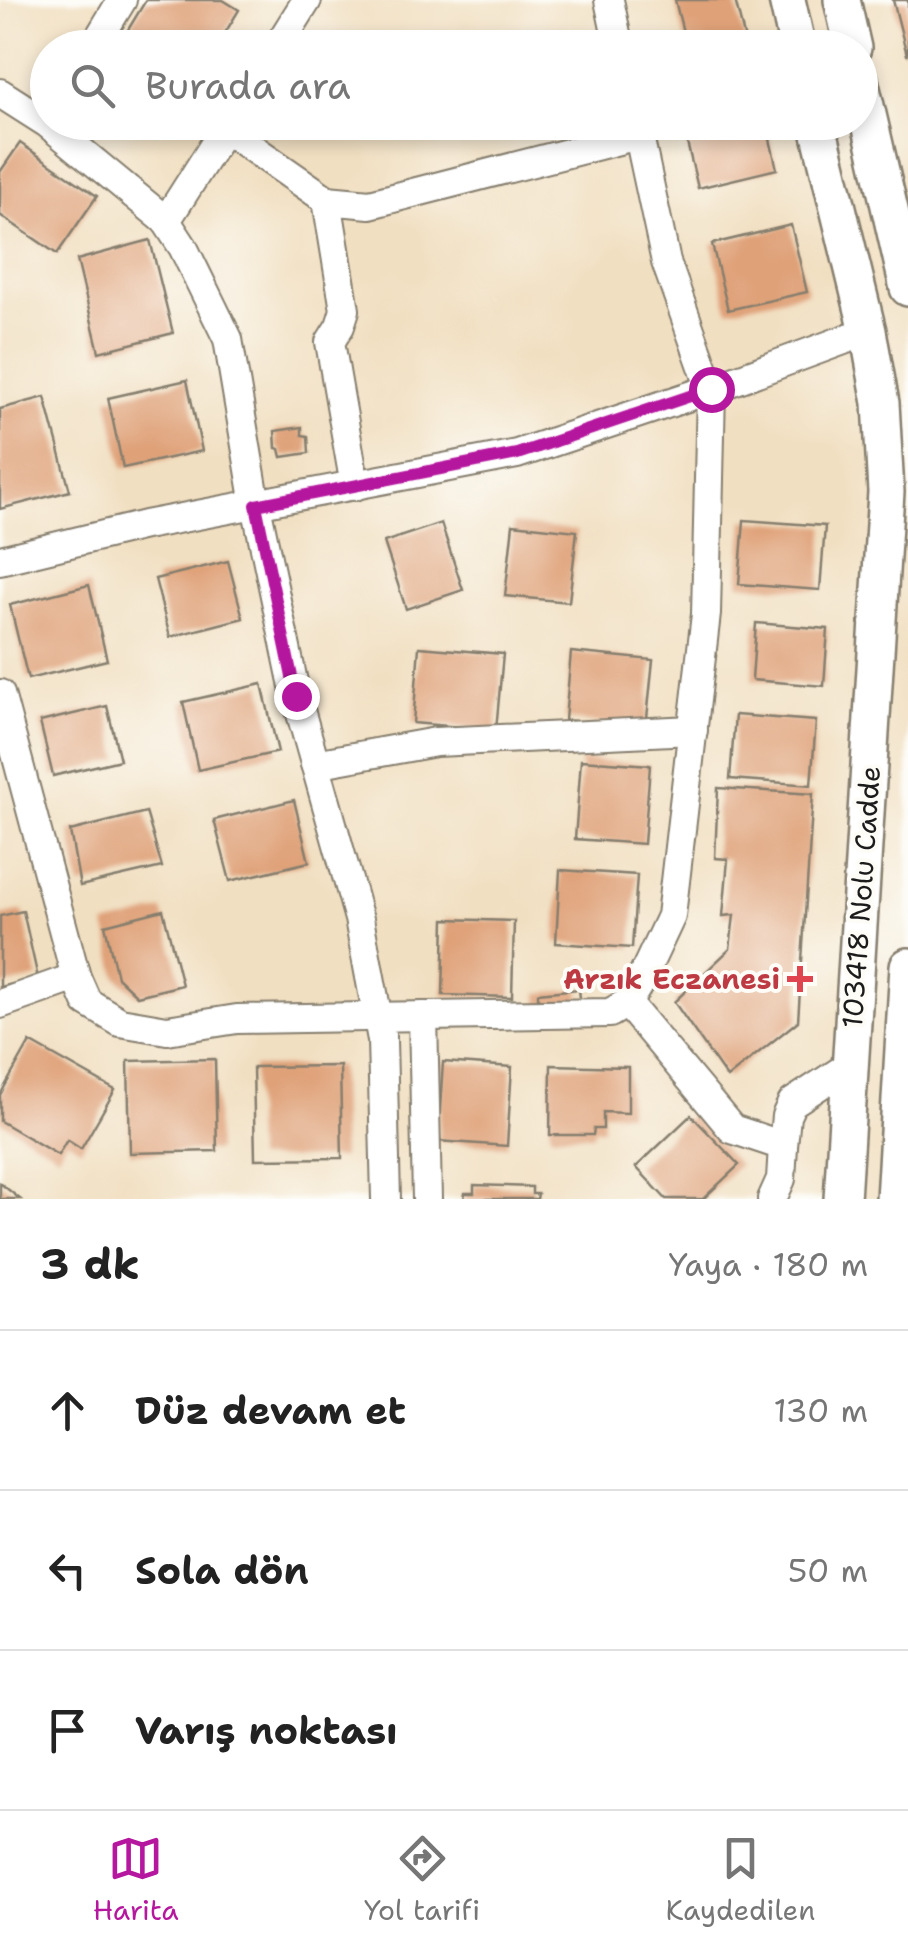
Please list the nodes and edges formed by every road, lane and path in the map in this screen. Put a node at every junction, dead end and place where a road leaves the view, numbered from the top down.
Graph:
1 (122, 0) edge
2 (308, 0) edge
3 (608, 0) edge
4 (787, 0) edge
5 (842, 0) edge
6 (104, 30) edge
7 (289, 30) edge
8 (615, 30) edge
9 (794, 30) edge
10 (849, 30) edge
11 (0, 93) edge
12 (30, 112) edge
13 (69, 140) edge
14 (211, 140) edge
15 (237, 140) edge
16 (595, 140) edge
17 (640, 140) edge
18 (821, 140) edge
19 (874, 140) edge
20 (327, 200) junction
21 (166, 221) junction
22 (908, 288) edge
23 (868, 331) junction
24 (711, 389) junction
25 (355, 486) junction
26 (256, 505) junction
27 (0, 560) edge
28 (0, 694) edge
29 (693, 730) junction
30 (314, 764) junction
31 (908, 966) edge
32 (76, 976) junction
33 (628, 1003) junction
34 (0, 1004) edge
35 (423, 1016) junction
36 (377, 1017) junction
37 (850, 1065) junction
38 (783, 1146) junction
39 (839, 1192) edge
40 (386, 1199) edge
41 (427, 1199) edge
42 (772, 1199) edge
43 (894, 1199) edge

1 - 6 street
2 - 7 street
3 - 8 street
4 - 9 main road
5 - 10 main road
11 - 12 street
13 - 21 street
14 - 21 street
15 - 20 street
16 - 20 street
17 - 24 street
18 - 23 main road, 103418 Nolu Cadde
19 - 22 main road
20 - 25 street
21 - 26 street
23 - 24 street
23 - 37 main road, 103418 Nolu Cadde
24 - 25 street
24 - 29 street
25 - 26 street
26 - 27 street
26 - 30 street
28 - 32 street
29 - 30 street
29 - 33 street
30 - 36 street
31 - 43 main road
32 - 34 street
32 - 36 street
33 - 35 street
33 - 38 street
35 - 36 street
35 - 41 street
36 - 40 street
37 - 38 street
37 - 39 main road, 103418 Nolu Cadde
38 - 42 street

